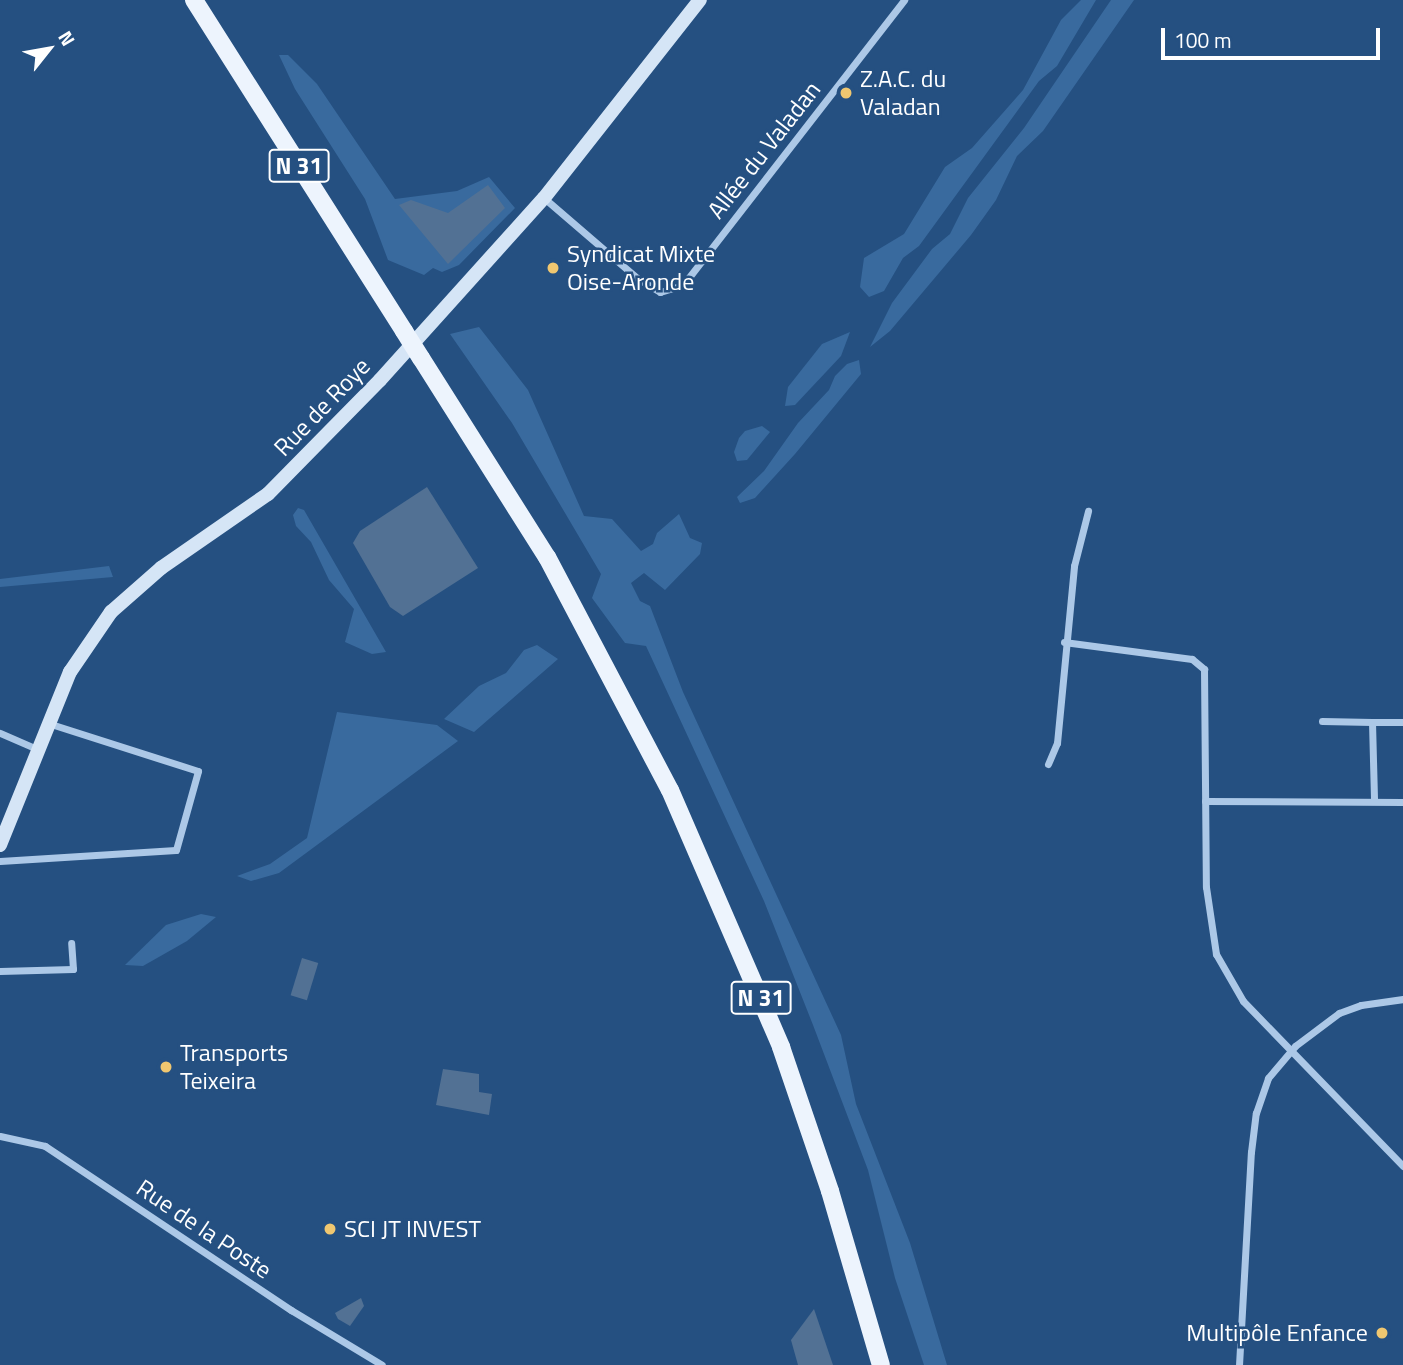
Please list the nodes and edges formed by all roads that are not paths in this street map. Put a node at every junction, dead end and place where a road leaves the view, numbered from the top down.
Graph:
1 (194, 0) edge
2 (700, 0) edge
3 (904, 0) edge
4 (544, 198) junction
5 (1088, 511) dead end
6 (1064, 642) junction
7 (1322, 721) dead end
8 (47, 722) junction
9 (1372, 722) junction
10 (1403, 722) edge
11 (0, 733) edge
12 (37, 749) junction
13 (1048, 764) dead end
14 (1205, 801) junction
15 (1374, 801) junction
16 (1403, 802) edge
17 (0, 845) edge
18 (0, 861) edge
19 (71, 943) dead end
20 (0, 971) edge
21 (1403, 999) edge
22 (1290, 1053) junction
23 (0, 1136) edge
24 (1403, 1166) edge
25 (383, 1365) edge
26 (881, 1365) edge
27 (1239, 1365) edge

1 - 26 main road, N 31, bridge
2 - 4 main road, Rue de Roye
3 - 4 street, Allée du Valadan
4 - 8 main road, Rue de Roye
5 - 6 street
6 - 13 street
6 - 14 street
7 - 9 street
8 - 12 main road, Rue de Roye
8 - 18 street
9 - 10 street
9 - 15 street
11 - 12 street
12 - 17 main road, Rue de Roye
14 - 15 street
14 - 22 street
15 - 16 street
19 - 20 street
21 - 22 street
22 - 24 street
22 - 27 street
23 - 25 street, Rue de la Poste

